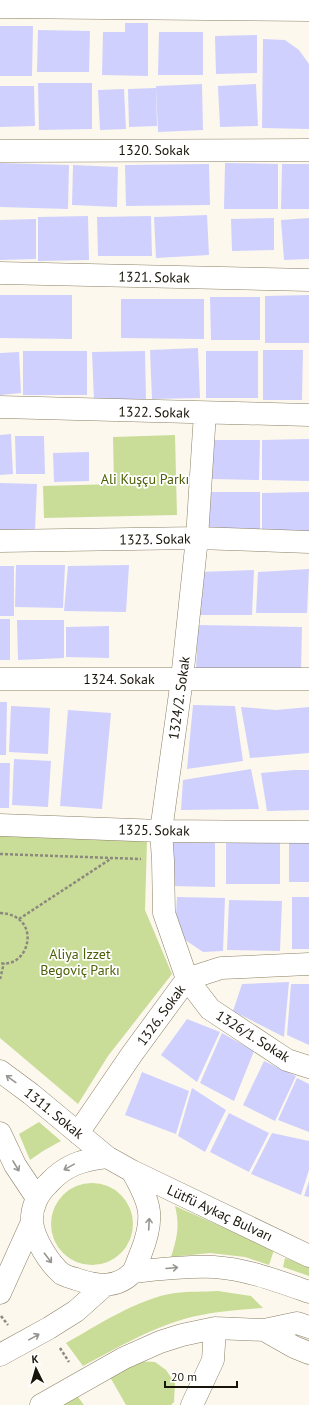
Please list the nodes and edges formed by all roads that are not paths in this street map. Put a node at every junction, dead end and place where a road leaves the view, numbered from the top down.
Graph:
1 (0, 7) edge
2 (309, 10) edge
3 (309, 150) edge
4 (0, 151) edge
5 (0, 273) edge
6 (309, 280) edge
7 (0, 408) edge
8 (205, 413) junction
9 (309, 415) edge
10 (197, 538) junction
11 (0, 541) edge
12 (309, 542) edge
13 (0, 679) edge
14 (182, 679) junction
15 (309, 679) edge
16 (0, 825) edge
17 (161, 831) junction
18 (309, 832) edge
19 (309, 964) edge
20 (188, 979) junction
21 (309, 1068) edge
22 (0, 1071) edge
23 (0, 1133) edge
24 (78, 1133) junction
25 (107, 1157) junction
26 (132, 1171) junction
27 (37, 1198) junction
28 (32, 1222) junction
29 (309, 1256) edge
30 (133, 1272) junction
31 (104, 1286) junction
32 (309, 1292) edge
33 (0, 1293) edge
34 (309, 1327) edge
35 (215, 1328) junction
36 (264, 1330) junction
37 (309, 1353) edge
38 (0, 1355) edge
39 (40, 1405) edge
40 (192, 1405) edge

1 - 2 street
3 - 4 street, 1320. Sokak
5 - 6 street, 1321. Sokak
7 - 8 street, 1322. Sokak
8 - 9 street, 1322. Sokak
8 - 10 street, 1324/2. Sokak
10 - 11 street, 1323. Sokak
10 - 12 street, 1323. Sokak
10 - 14 street, 1324/2. Sokak
13 - 14 street, 1324. Sokak
14 - 15 street, 1324. Sokak
14 - 17 street, 1324/2. Sokak
16 - 17 street, 1325. Sokak
17 - 18 street, 1325. Sokak
17 - 20 street, 1324/2. Sokak
19 - 20 street, 1326. Sokak
20 - 21 street, 1326/1. Sokak
20 - 24 street, 1326. Sokak
24 -> 22 street, 1311. Sokak
23 -> 27 street
24 - 25 street, 1311. Sokak
25 - 26 street
25 -> 27 street
26 - 29 street, Lütfü Aykaç Bulvarı
30 -> 26 street
27 - 28 street
28 -> 31 street
28 - 33 street
30 - 31 street
30 -> 32 street
38 -> 31 street
34 - 36 street
35 - 36 street
35 - 39 street
35 - 40 street
36 - 37 street

